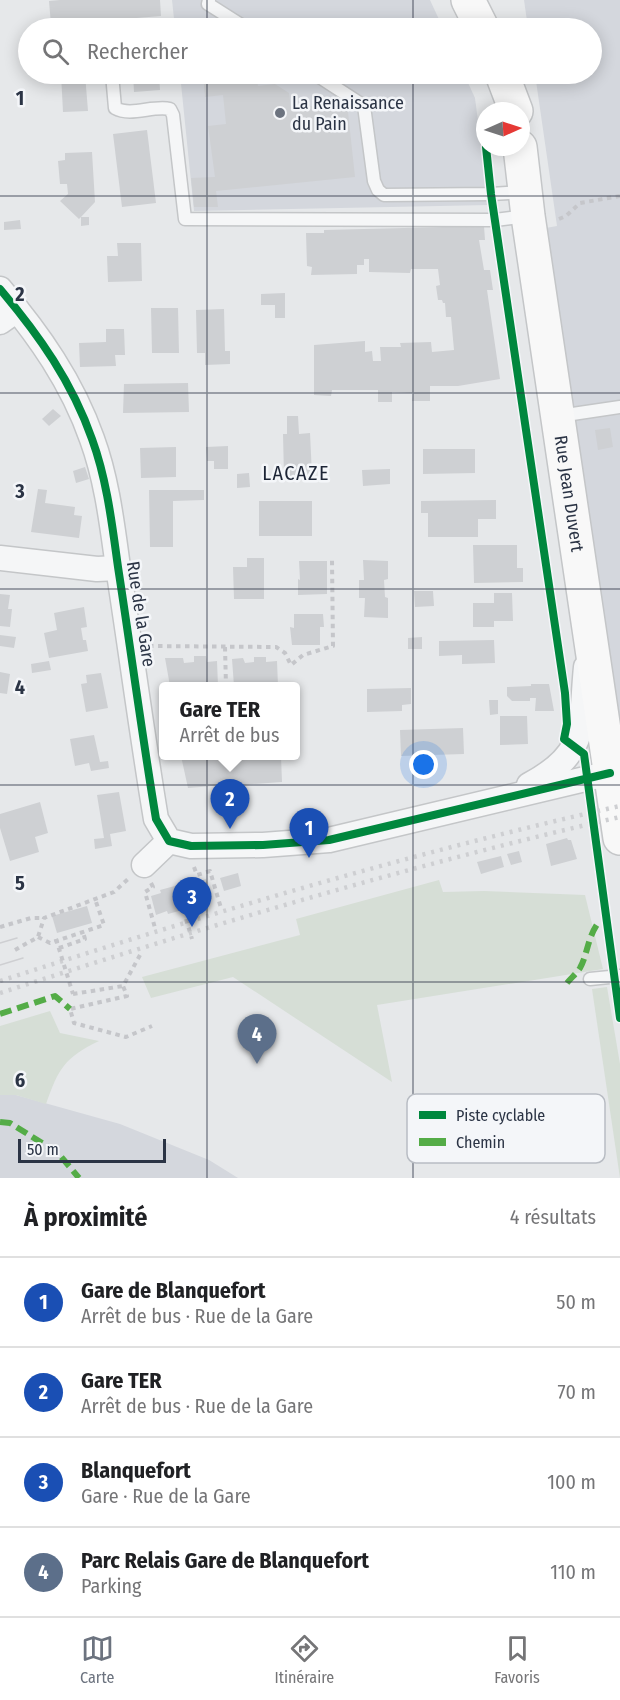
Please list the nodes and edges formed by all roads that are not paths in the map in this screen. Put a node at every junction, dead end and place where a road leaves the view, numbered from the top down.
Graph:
1 (209, 0) edge
2 (468, 0) edge
3 (230, 18) edge
4 (477, 18) edge
5 (113, 84) edge
6 (330, 84) edge
7 (506, 84) edge
8 (513, 102) edge
9 (522, 156) edge
10 (537, 209) junction
11 (0, 289) edge
12 (9, 316) edge
13 (620, 407) edge
14 (557, 416) junction
15 (0, 558) edge
16 (118, 568) junction
17 (589, 635) junction
18 (610, 773) junction
19 (499, 798) junction
20 (620, 838) edge
21 (180, 843) junction
22 (144, 865) road end
23 (620, 976) edge
24 (590, 979) dead end

1 - 3 lane
2 - 4 street
5 - 10 lane
6 - 10 lane
7 - 8 street
9 - 10 street, Rue Jean Duvert
10 - 14 street, Rue Jean Duvert
11 - 12 street, Rue de la Gare
12 - 16 street, Rue de la Gare
13 - 14 lane
14 - 17 street, Rue Jean Duvert
15 - 16 street
16 - 21 street, Rue de la Gare
17 - 18 street, Rue Jean Duvert
17 - 19 street
18 - 19 street
18 - 20 street, Rue Jean Duvert
19 - 21 street
21 - 22 street
23 - 24 lane

